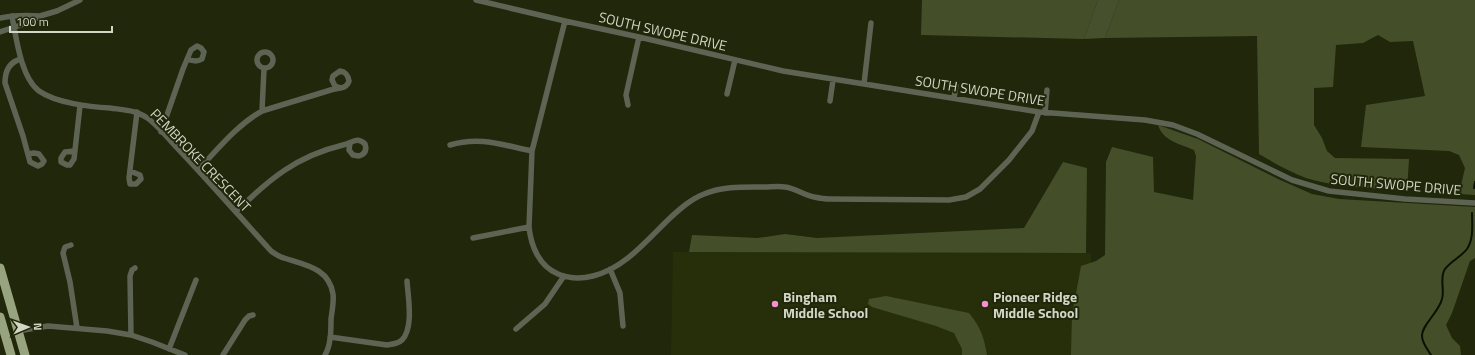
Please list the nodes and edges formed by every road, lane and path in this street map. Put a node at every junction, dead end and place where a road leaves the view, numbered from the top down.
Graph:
1 (80, 0) edge
2 (476, 0) edge
3 (12, 16) junction
4 (40, 16) junction
5 (0, 18) edge
6 (564, 21) junction
7 (872, 23) dead end
8 (14, 28) junction
9 (0, 32) edge
10 (639, 37) junction
11 (21, 59) junction
12 (187, 59) dead end
13 (735, 60) junction
14 (264, 69) dead end
15 (833, 80) junction
16 (864, 84) junction
17 (956, 85) dead end
18 (341, 88) dead end
19 (1047, 90) dead end
20 (727, 94) dead end
21 (954, 98) junction
22 (830, 101) dead end
23 (628, 105) dead end
24 (80, 106) junction
25 (262, 111) junction
26 (138, 112) junction
27 (1042, 112) junction
28 (161, 132) junction
29 (350, 143) dead end
30 (450, 146) dead end
31 (75, 151) dead end
32 (532, 151) junction
33 (28, 154) dead end
34 (198, 170) junction
35 (130, 171) dead end
36 (1475, 202) edge
37 (236, 212) junction
38 (529, 227) junction
39 (473, 238) dead end
40 (72, 245) dead end
41 (0, 268) edge
42 (135, 268) dead end
43 (610, 269) junction
44 (564, 276) junction
45 (196, 280) dead end
46 (407, 281) dead end
47 (253, 316) dead end
48 (0, 317) edge
49 (623, 326) dead end
50 (77, 328) junction
51 (516, 329) dead end
52 (18, 332) junction
53 (131, 336) junction
54 (330, 337) junction
55 (169, 349) junction
56 (11, 355) edge
57 (25, 355) edge
58 (185, 355) edge
59 (223, 355) edge
60 (325, 355) edge

1 - 4 street
2 - 6 street, SOUTH SWOPE DRIVE
3 - 4 street
3 - 5 street
3 - 8 street, PEMBROKE CRESCENT
4 - 8 street
6 - 10 street, SOUTH SWOPE DRIVE
6 - 32 street
7 - 16 street
8 - 9 street
8 - 11 street, PEMBROKE CRESCENT
10 - 13 street, SOUTH SWOPE DRIVE
10 - 23 street
11 - 24 street, PEMBROKE CRESCENT
11 - 33 street
12 - 28 street
13 - 15 street, SOUTH SWOPE DRIVE
13 - 20 street
14 - 25 street
15 - 16 street, SOUTH SWOPE DRIVE
15 - 22 street
16 - 21 street, SOUTH SWOPE DRIVE
17 - 21 street
18 - 25 street
19 - 27 street
21 - 27 street, SOUTH SWOPE DRIVE
24 - 26 street, PEMBROKE CRESCENT
24 - 31 street
25 - 34 street
26 - 28 street, PEMBROKE CRESCENT
26 - 35 street
27 - 36 street, SOUTH SWOPE DRIVE
27 - 43 street
28 - 34 street, PEMBROKE CRESCENT
29 - 37 street
30 - 32 street
32 - 38 street
34 - 37 street, PEMBROKE CRESCENT
37 - 54 street, PEMBROKE CRESCENT
38 - 39 street
38 - 44 street
40 - 50 street
41 - 52 main road
42 - 53 street
43 - 44 street
43 - 49 street
44 - 51 street
45 - 55 street
46 - 54 street
47 - 59 street
48 - 56 main road
50 - 52 street
50 - 53 street
52 - 57 main road
53 - 55 street
54 - 60 street, PEMBROKE CRESCENT
55 - 58 street

